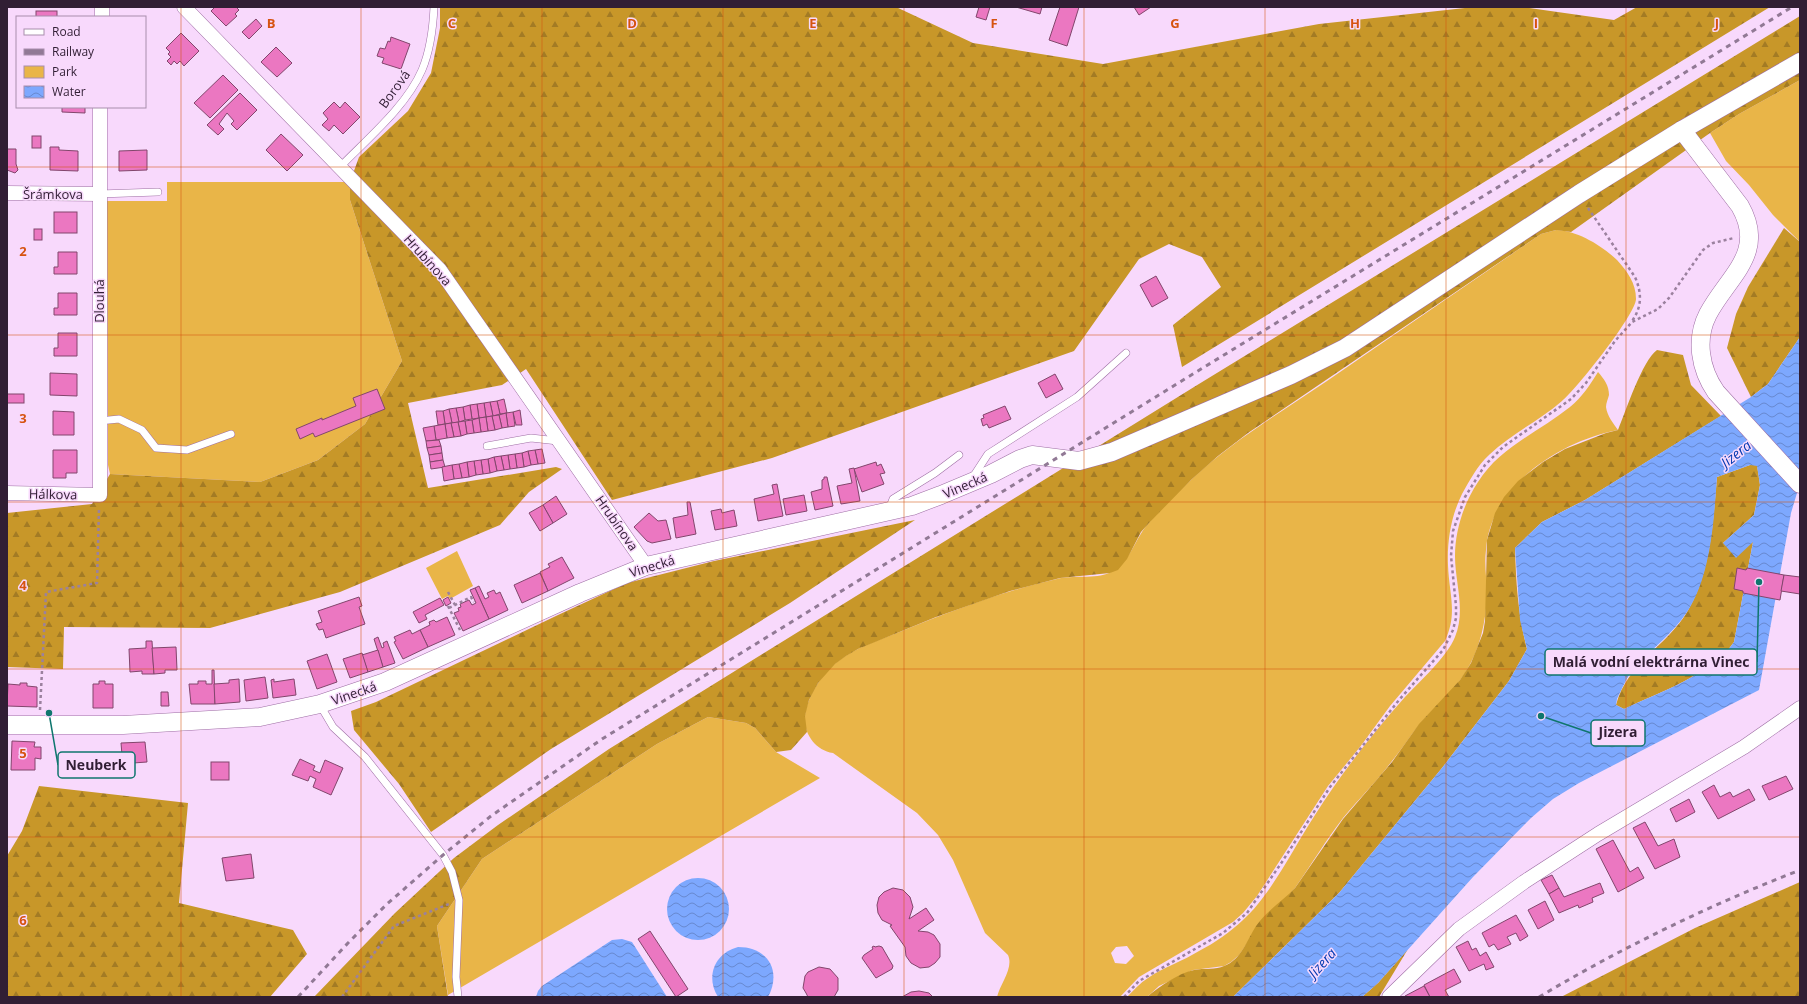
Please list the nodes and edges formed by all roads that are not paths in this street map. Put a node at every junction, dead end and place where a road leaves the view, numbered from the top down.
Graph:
1 (184, 7) edge
2 (434, 7) edge
3 (1800, 62) edge
4 (100, 108) edge
5 (1682, 130) junction
6 (339, 168) junction
7 (158, 192) dead end
8 (7, 193) edge
9 (99, 194) junction
10 (1126, 353) dead end
11 (99, 421) junction
12 (231, 434) dead end
13 (560, 442) junction
14 (487, 446) dead end
15 (959, 456) dead end
16 (968, 484) junction
17 (1800, 484) edge
18 (7, 493) edge
19 (100, 495) joint
20 (888, 513) junction
21 (646, 566) junction
22 (320, 704) junction
23 (1800, 708) edge
24 (7, 725) edge
25 (458, 997) edge
26 (1389, 997) edge

1 - 6 street, Hrubínova
2 - 6 lane, Borová
3 - 5 street, Vinecká
4 - 9 street, Dlouhá
5 - 16 street, Vinecká
5 - 17 street
6 - 13 street, Hrubínova
7 - 9 lane
8 - 9 street, Šrámkova
9 - 11 street, Dlouhá
10 - 16 lane
11 - 12 lane
11 - 19 street, Dlouhá
13 - 14 lane
13 - 21 street, Hrubínova
15 - 20 lane
16 - 20 street, Vinecká
18 - 19 street, Hálkova
20 - 21 street, Vinecká
21 - 22 street, Vinecká
22 - 24 street, Vinecká
22 - 25 lane
23 - 26 street

